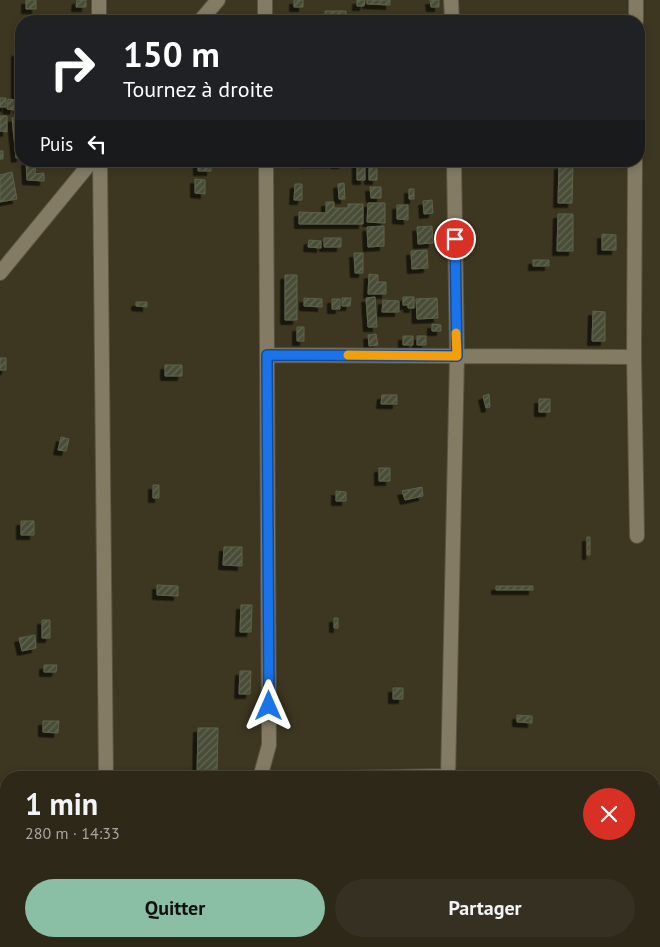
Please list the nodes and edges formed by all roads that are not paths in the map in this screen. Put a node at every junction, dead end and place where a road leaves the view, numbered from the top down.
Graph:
1 (99, 0) edge
2 (218, 0) edge
3 (265, 0) edge
4 (451, 0) edge
5 (636, 0) edge
6 (99, 15) edge
7 (205, 15) edge
8 (265, 15) edge
9 (452, 15) edge
10 (636, 15) edge
11 (87, 167) edge
12 (100, 167) edge
13 (266, 167) edge
14 (454, 167) edge
15 (636, 167) edge
16 (0, 273) edge
17 (267, 355) junction
18 (457, 356) junction
19 (634, 357) junction
20 (637, 536) dead end
21 (106, 771) edge
22 (262, 771) edge
23 (448, 771) edge

1 - 6 street
2 - 7 street
3 - 8 street
4 - 9 street
5 - 10 street
11 - 16 street
12 - 21 street
13 - 17 street
14 - 18 street
15 - 19 street
17 - 18 street
17 - 22 street
18 - 19 street
18 - 23 street
19 - 20 street

